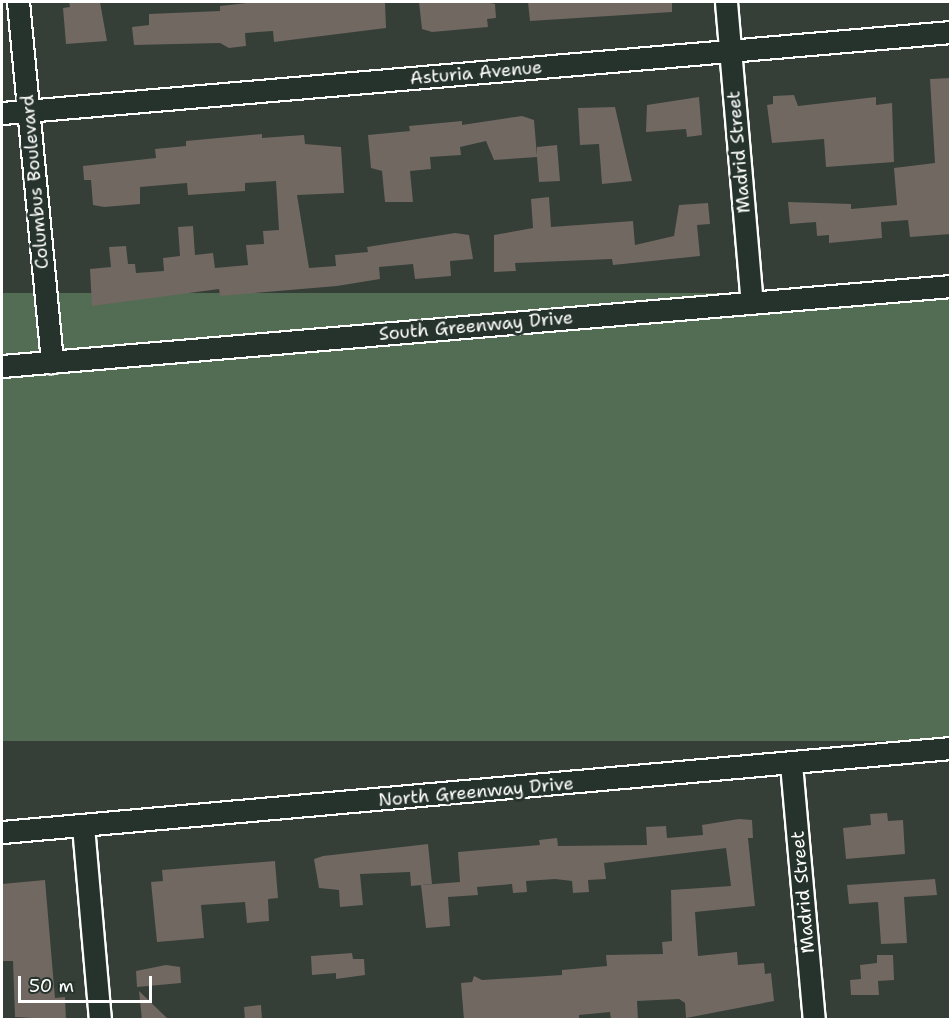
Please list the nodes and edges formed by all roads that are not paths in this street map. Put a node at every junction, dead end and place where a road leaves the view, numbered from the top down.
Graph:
1 (18, 2) edge
2 (726, 2) edge
3 (951, 32) edge
4 (731, 51) junction
5 (28, 111) junction
6 (2, 113) edge
7 (951, 286) edge
8 (752, 303) junction
9 (52, 362) junction
10 (2, 366) edge
11 (951, 748) edge
12 (791, 765) junction
13 (83, 826) junction
14 (2, 832) edge
15 (100, 1020) edge
16 (814, 1020) edge

1 - 5 street, Columbus Boulevard
2 - 4 street, Madrid Street
3 - 4 street, Asturia Avenue
4 - 5 street, Asturia Avenue
4 - 8 street, Madrid Street
5 - 6 street, Asturia Avenue
5 - 9 street, Columbus Boulevard
7 - 8 street, South Greenway Drive
8 - 9 street, South Greenway Drive
9 - 10 street, South Greenway Drive
11 - 12 street, North Greenway Drive
12 - 13 street, North Greenway Drive
12 - 16 street, Madrid Street
13 - 14 street, North Greenway Drive
13 - 15 street

